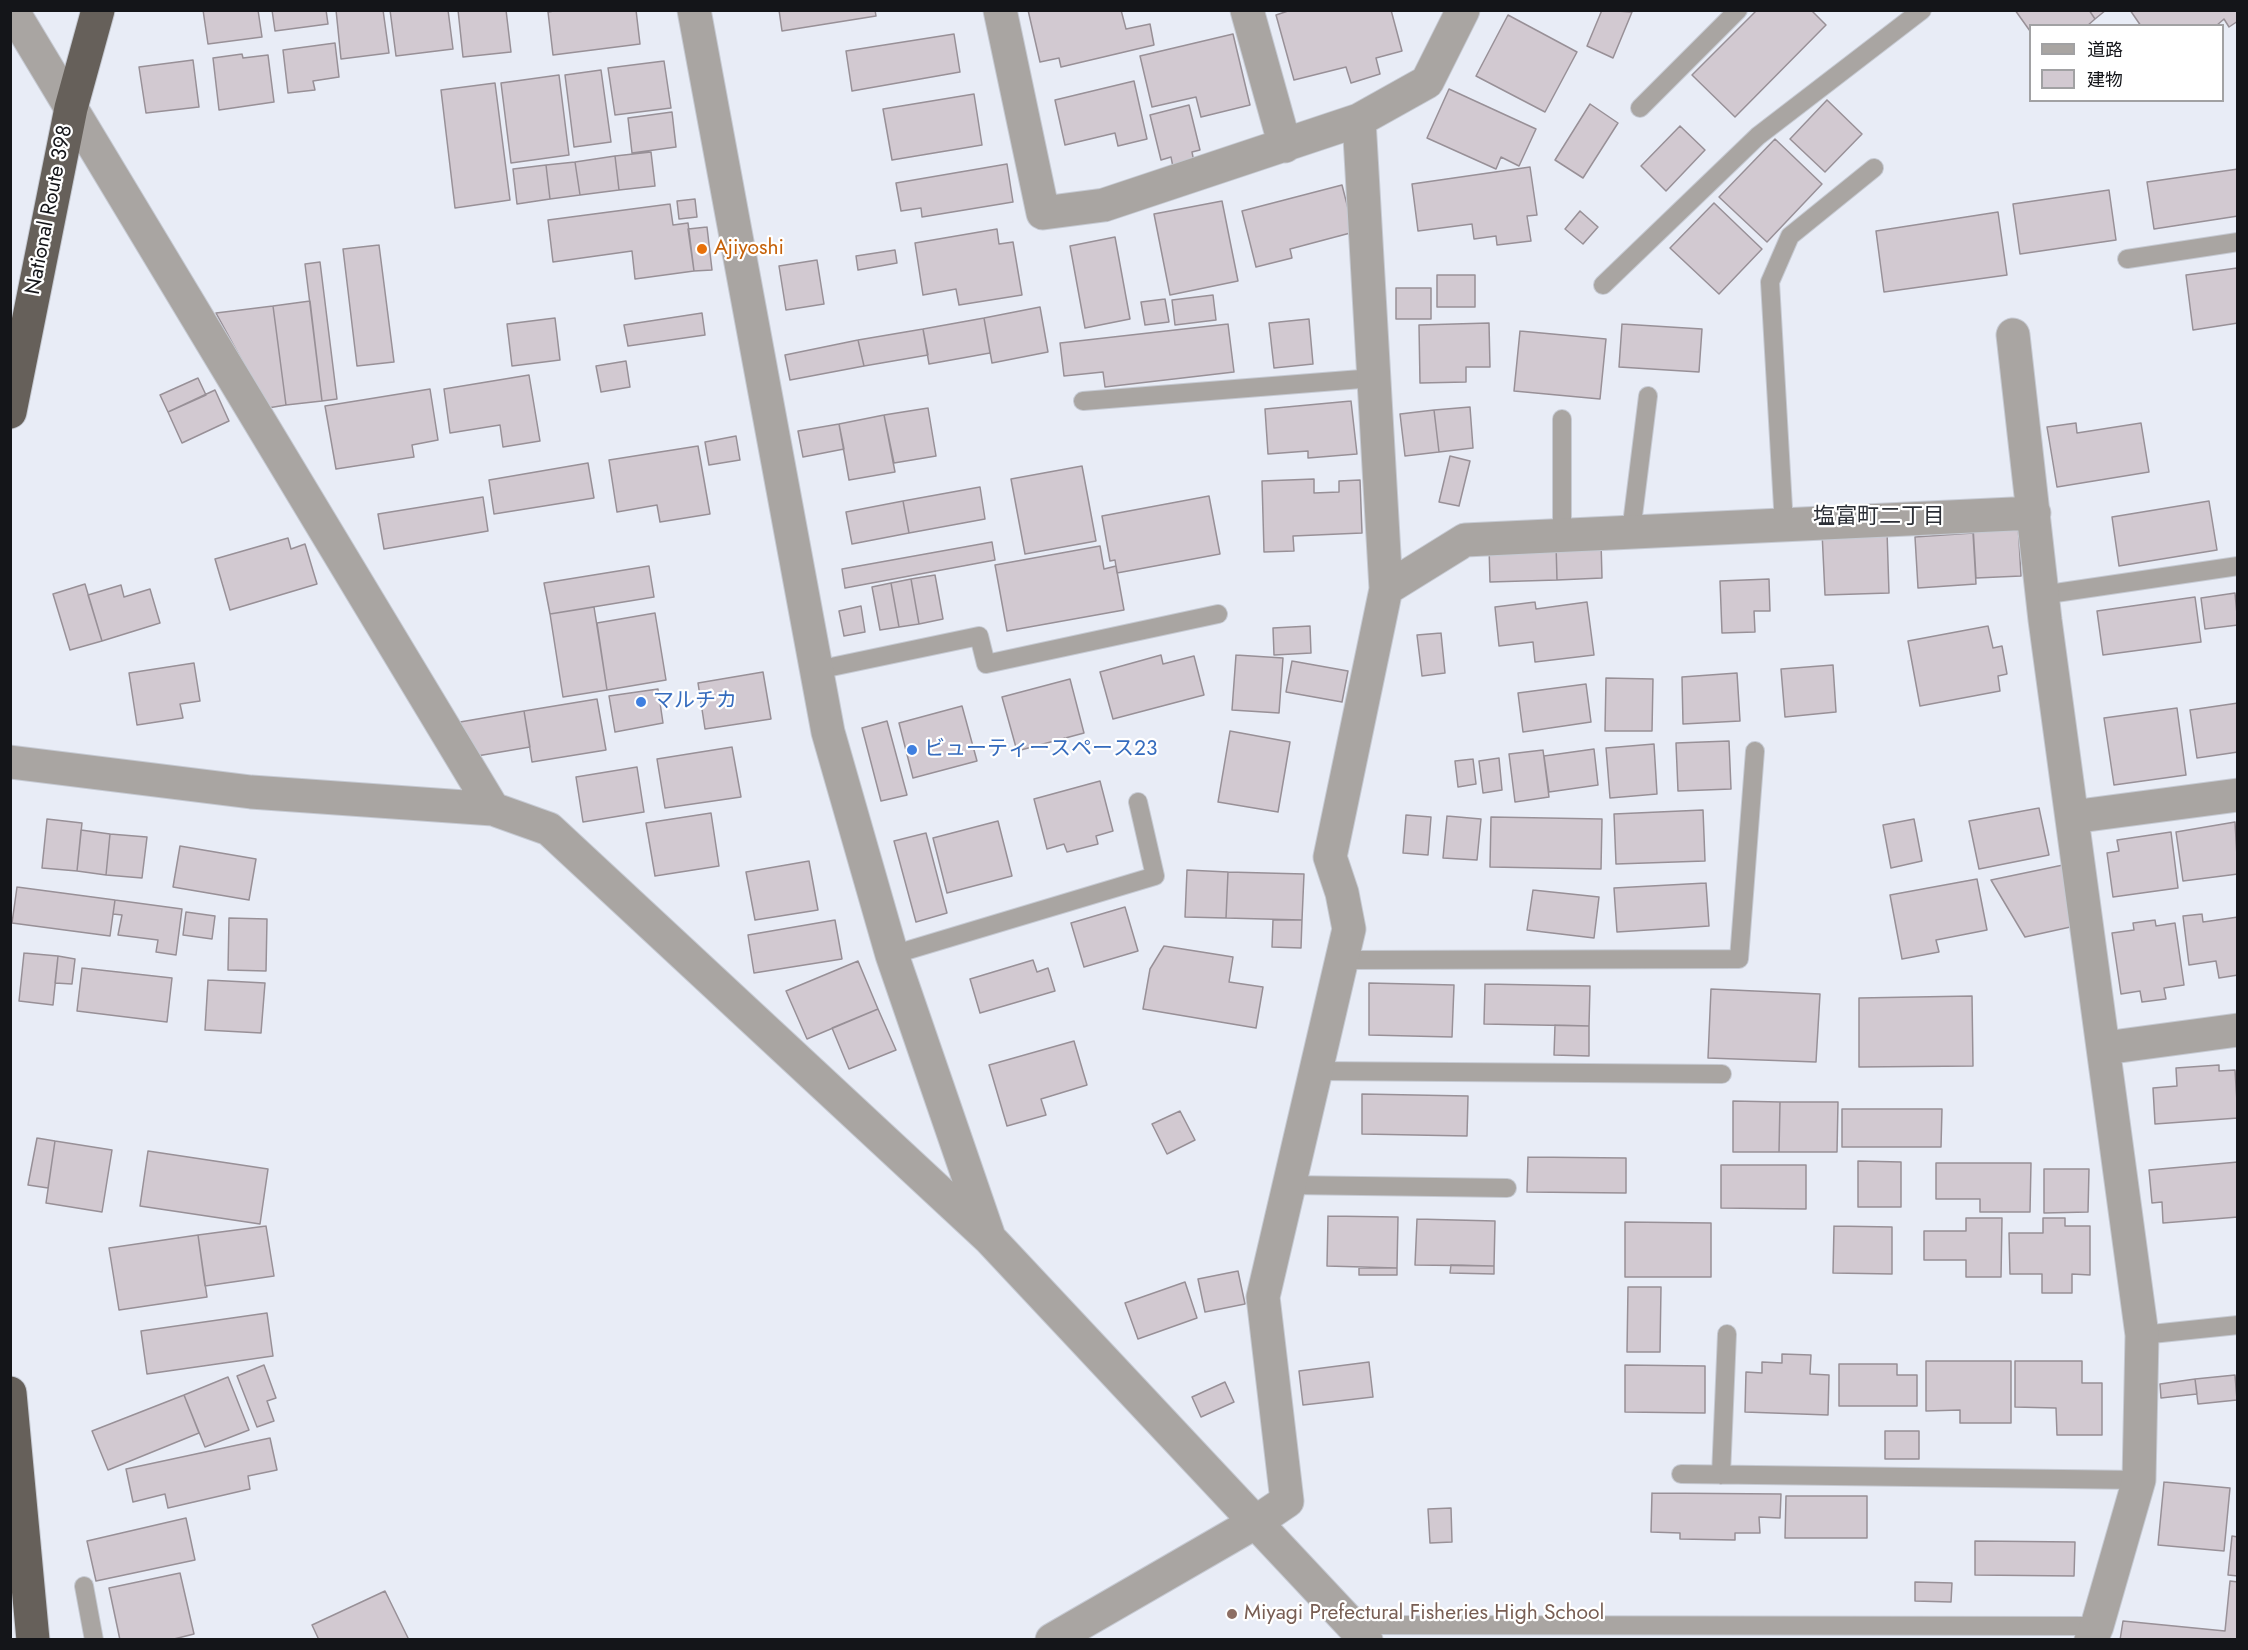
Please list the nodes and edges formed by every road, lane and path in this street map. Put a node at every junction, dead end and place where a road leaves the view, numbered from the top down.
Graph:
1 (12, 10) edge
2 (98, 10) edge
3 (694, 10) edge
4 (1000, 10) edge
5 (1246, 10) edge
6 (1462, 10) edge
7 (1738, 10) edge
8 (1922, 10) edge
9 (70, 108) junction
10 (1641, 108) dead end
11 (1359, 120) junction
12 (1285, 146) junction
13 (1874, 168) dead end
14 (2238, 242) edge
15 (2127, 259) dead end
16 (1603, 285) dead end
17 (2013, 335) dead end
18 (1374, 378) junction
19 (1648, 396) dead end
20 (1083, 401) dead end
21 (10, 411) edge
22 (1562, 419) dead end
23 (2034, 513) junction
24 (1784, 525) junction
25 (1631, 532) junction
26 (1562, 536) junction
27 (2238, 566) edge
28 (1386, 589) junction
29 (2042, 595) junction
30 (1218, 614) dead end
31 (817, 670) junction
32 (1755, 751) dead end
33 (10, 762) edge
34 (2238, 795) edge
35 (1138, 802) dead end
36 (493, 809) junction
37 (2072, 817) junction
38 (892, 955) junction
39 (1342, 960) junction
40 (2238, 1030) edge
41 (2104, 1048) junction
42 (1316, 1071) junction
43 (1722, 1074) dead end
44 (1289, 1185) junction
45 (1507, 1188) dead end
46 (990, 1239) junction
47 (2238, 1325) edge
48 (1727, 1334) dead end
49 (2142, 1335) junction
50 (10, 1393) edge
51 (1681, 1474) dead end
52 (1721, 1475) junction
53 (2139, 1480) junction
54 (1256, 1522) junction
55 (84, 1586) dead end
56 (1359, 1632) edge
57 (2094, 1633) edge
58 (33, 1640) edge
59 (94, 1640) edge
60 (1052, 1640) edge

1 - 9 street
2 - 9 highway, National Route 398
3 - 31 street
4 - 12 street
5 - 12 street
6 - 11 street
7 - 10 lane
8 - 16 lane
9 - 21 highway, National Route 398
9 - 36 street
11 - 12 street
11 - 18 street
13 - 24 lane
14 - 15 lane
17 - 23 street
18 - 20 lane
18 - 28 street
19 - 25 lane
22 - 26 lane
23 - 24 street
23 - 29 street
24 - 25 street
25 - 26 street
26 - 28 street
27 - 29 lane
28 - 39 street
29 - 37 street
30 - 31 lane
31 - 38 street
32 - 39 lane
33 - 36 street
34 - 37 street
35 - 38 lane
36 - 46 street
37 - 41 street
38 - 46 street
39 - 42 street
40 - 41 street
41 - 49 street
42 - 43 lane
42 - 44 street
44 - 45 lane
44 - 54 street
46 - 54 street
47 - 49 lane
48 - 52 lane
49 - 53 street
50 - 58 highway
51 - 52 lane
52 - 53 lane
53 - 57 street
54 - 56 street
54 - 60 street
55 - 59 lane
56 - 57 lane

